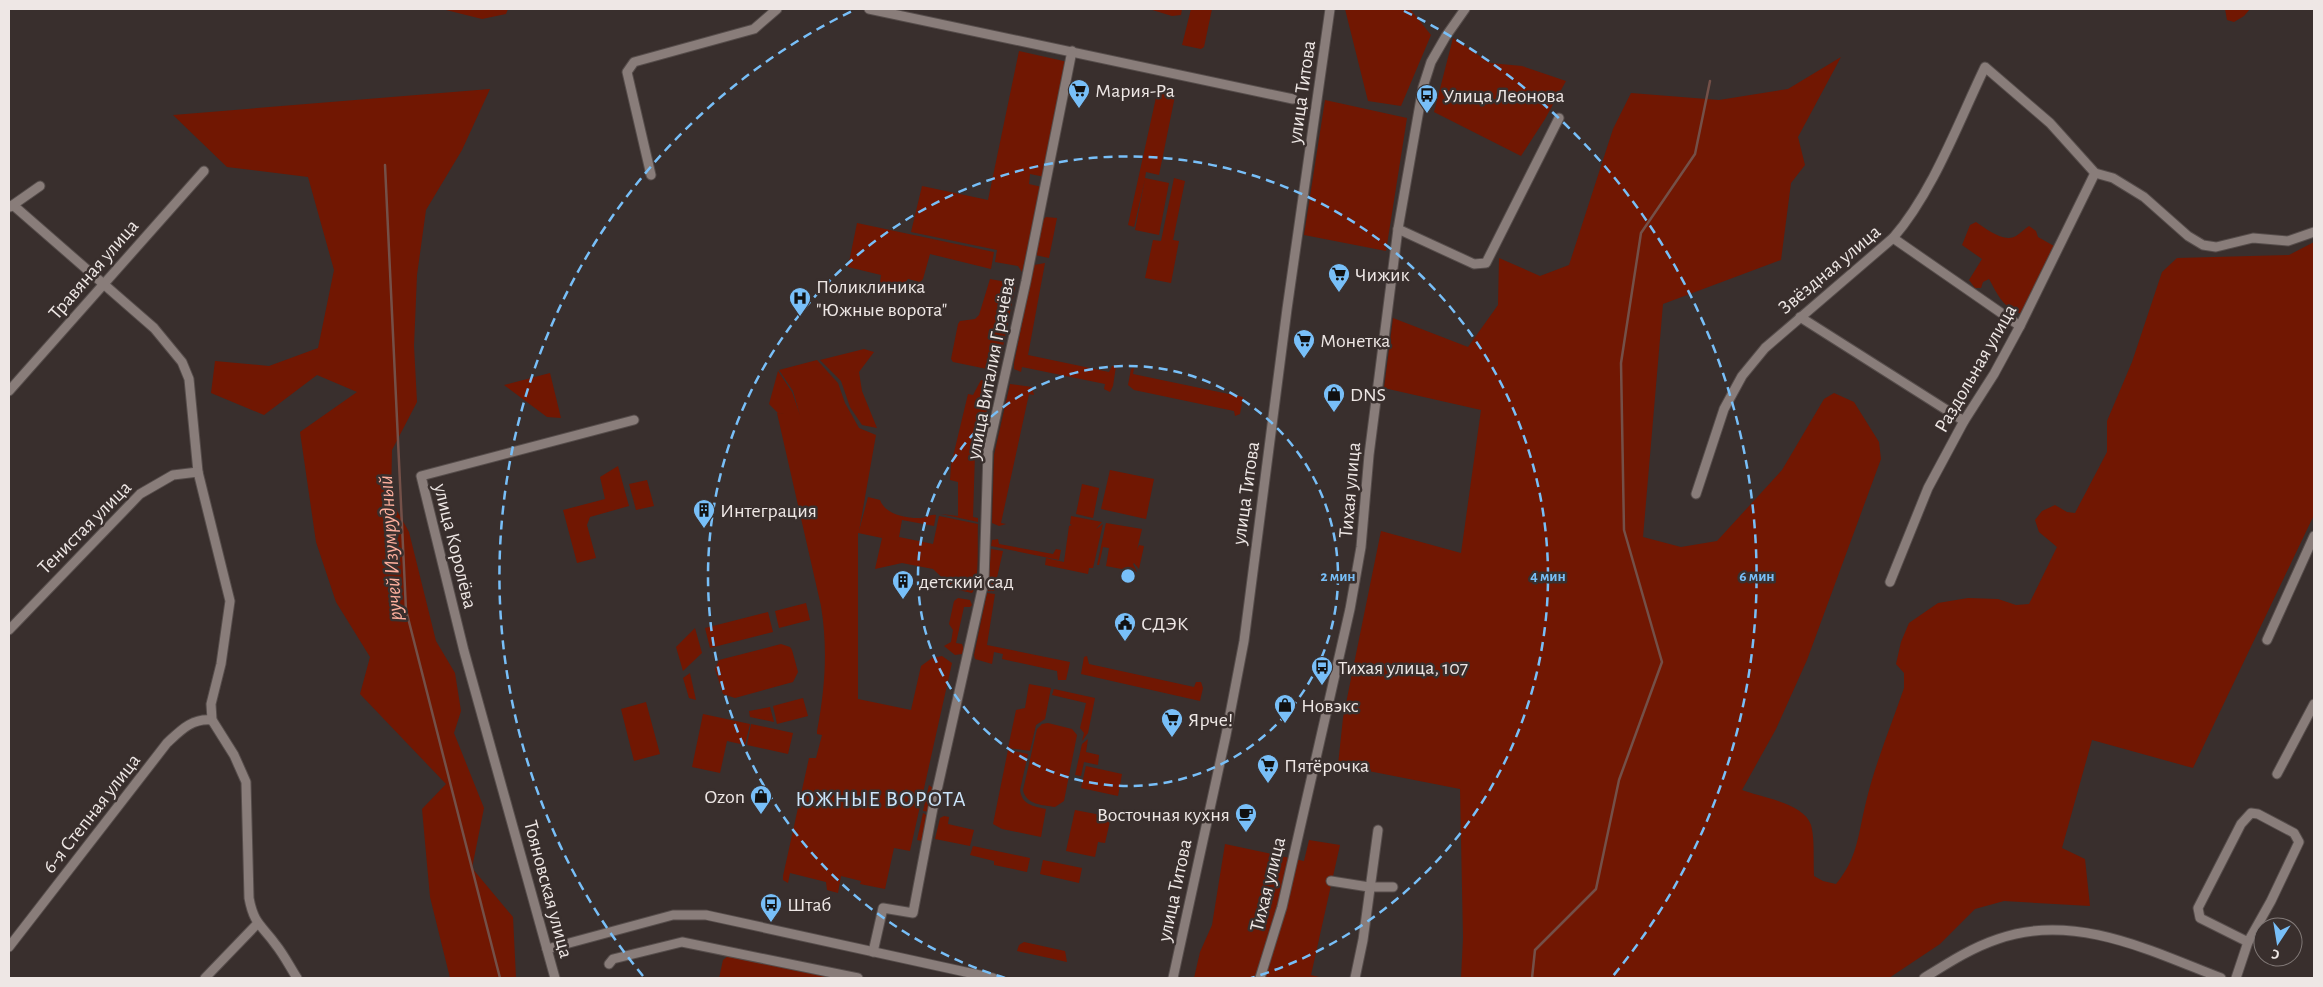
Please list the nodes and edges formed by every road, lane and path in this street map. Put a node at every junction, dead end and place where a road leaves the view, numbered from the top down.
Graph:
1 (777, 9) edge
2 (869, 9) edge
3 (1330, 9) edge
4 (1465, 9) edge
5 (1072, 51) junction
6 (1293, 99) dead end
7 (1559, 118) dead end
8 (204, 172) dead end
9 (2094, 173) junction
10 (651, 175) dead end
11 (40, 186) dead end
12 (11, 206) edge
13 (1398, 229) junction
14 (2314, 232) edge
15 (1893, 238) junction
16 (104, 283) junction
17 (1800, 316) junction
18 (2020, 326) junction
19 (9, 391) edge
20 (634, 420) dead end
21 (1964, 420) junction
22 (198, 472) junction
23 (1696, 494) dead end
24 (2314, 536) edge
25 (1890, 582) dead end
26 (9, 630) edge
27 (2267, 640) dead end
28 (2314, 704) edge
29 (212, 720) junction
30 (2277, 774) dead end
31 (508, 809) joint
32 (1378, 830) dead end
33 (1331, 881) dead end
34 (1369, 887) junction
35 (1393, 888) dead end
36 (256, 924) junction
37 (2248, 942) junction
38 (9, 947) edge
39 (547, 948) junction
40 (873, 952) junction
41 (609, 964) dead end
42 (2216, 977) edge
43 (205, 978) edge
44 (298, 978) edge
45 (555, 978) edge
46 (858, 978) edge
47 (993, 978) edge
48 (1173, 978) edge
49 (1260, 978) edge
50 (1355, 978) edge
51 (1924, 978) edge
52 (2236, 978) edge

1 - 10 street
2 - 5 street, улица Титова
3 - 48 street, улица Титова
4 - 13 street, Тихая улица
5 - 6 street, улица Титова
5 - 40 street, улица Виталия Грачёва
7 - 13 street
8 - 16 street, Травяная улица
9 - 14 street
9 - 15 street, Звёздная улица
9 - 18 street, Раздольная улица
11 - 12 street
12 - 16 street
13 - 49 street, Тихая улица
15 - 17 street, Звёздная улица
15 - 18 street
16 - 19 street, Травяная улица
16 - 22 street
17 - 21 street
17 - 23 street, Звёздная улица
18 - 21 street, Раздольная улица
20 - 31 street, улица Королёва
21 - 25 street, Раздольная улица
22 - 26 street, Тенистая улица
22 - 29 street
24 - 27 street
28 - 30 street
29 - 36 street
29 - 38 street, 6-я Степная улица
31 - 39 street, Тояновская улица
32 - 34 street
33 - 34 street
34 - 35 street
34 - 50 street
36 - 43 street
36 - 44 street
37 - 37 street
37 - 52 street
39 - 40 street
39 - 45 street, Тояновская улица
40 - 47 street
41 - 46 street
42 - 51 street

